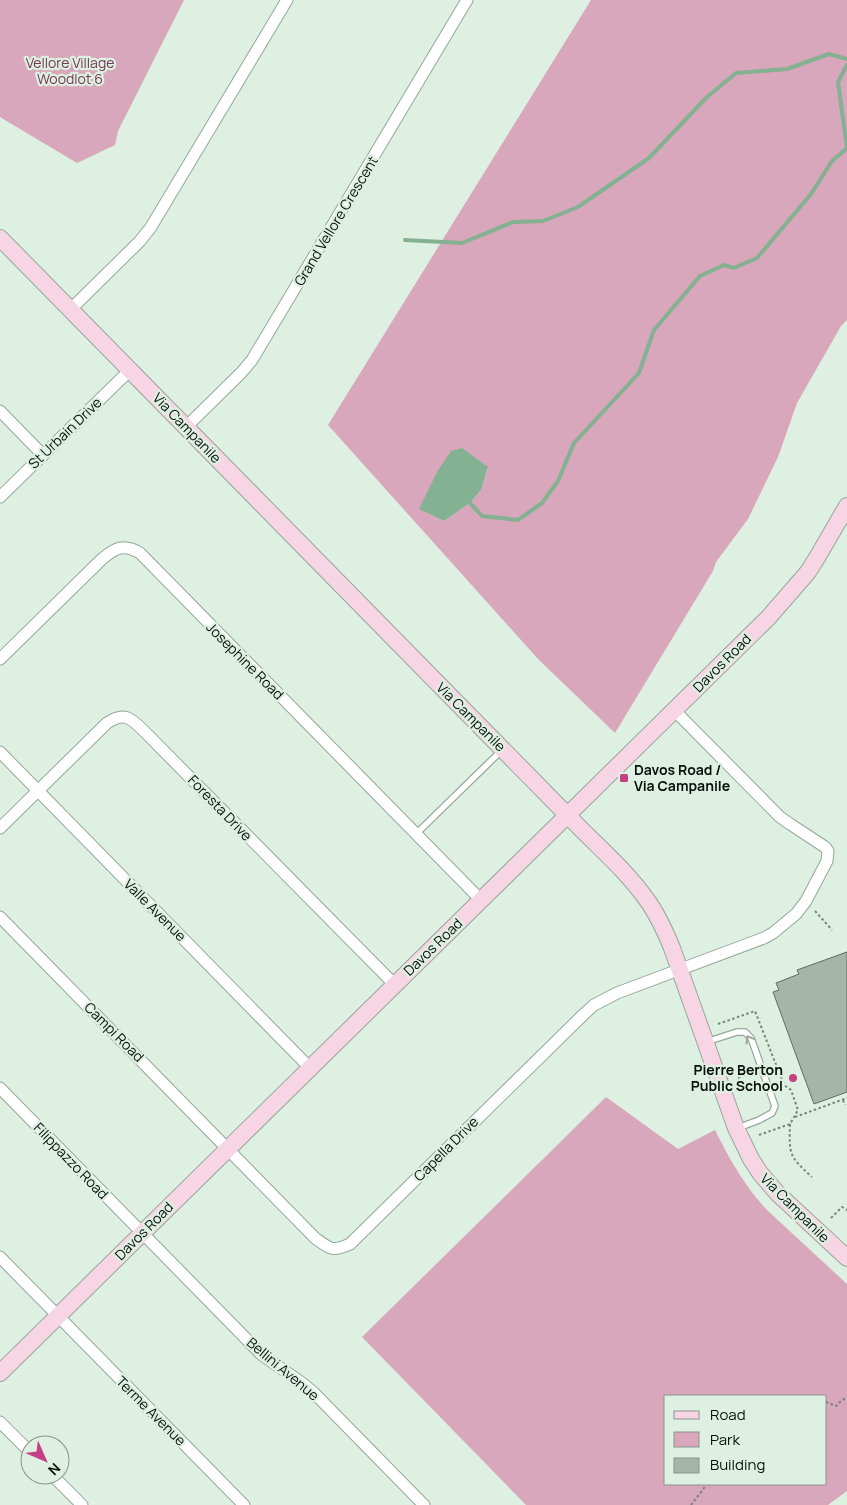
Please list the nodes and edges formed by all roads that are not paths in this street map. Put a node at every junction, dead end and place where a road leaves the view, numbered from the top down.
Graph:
1 (287, 0) edge
2 (467, 0) edge
3 (0, 238) edge
4 (70, 309) junction
5 (130, 370) junction
6 (0, 411) edge
7 (186, 427) junction
8 (43, 454) junction
9 (0, 497) edge
10 (845, 513) edge
11 (0, 659) edge
12 (674, 710) junction
13 (503, 750) junction
14 (0, 752) edge
15 (38, 790) junction
16 (567, 815) junction
17 (0, 828) edge
18 (416, 834) junction
19 (481, 900) junction
20 (0, 917) edge
21 (679, 970) junction
22 (395, 984) junction
23 (705, 1043) junction
24 (310, 1068) junction
25 (0, 1088) edge
26 (736, 1128) junction
27 (228, 1148) junction
28 (142, 1234) junction
29 (0, 1258) edge
30 (847, 1258) edge
31 (58, 1316) junction
32 (0, 1373) edge
33 (0, 1422) edge
34 (20, 1442) edge
35 (62, 1485) edge
36 (82, 1505) edge
37 (244, 1505) edge
38 (424, 1505) edge

1 - 4 street
2 - 7 street, Grand Vellore Crescent
3 - 4 street, Via Campanile
4 - 5 street, Via Campanile
5 - 7 street, Via Campanile
5 - 8 street, St Urbain Drive
6 - 8 street
7 - 13 street, Via Campanile
8 - 9 street, St Urbain Drive
10 - 12 street, Davos Road
11 - 18 street, Josephine Road
12 - 16 street, Davos Road
12 - 21 street, Capella Drive
13 - 16 street, Via Campanile
13 - 18 lane
14 - 15 street, Valle Avenue
15 - 17 street
15 - 22 street, Foresta Drive
15 - 24 street, Valle Avenue
16 - 19 street, Davos Road
16 - 21 street, Via Campanile
18 - 19 street, Josephine Road
19 - 22 street, Davos Road
20 - 27 street, Campi Road
21 - 23 street, Via Campanile
21 - 27 street, Capella Drive
22 - 24 street, Davos Road
23 - 26 street, Via Campanile
26 -> 23 lane
24 - 27 street, Davos Road
25 - 28 street, Filippazzo Road
26 - 30 street, Via Campanile
27 - 28 street, Davos Road
28 - 31 street, Davos Road
28 - 38 street, Bellini Avenue
29 - 31 street, Terme Avenue
31 - 32 street, Davos Road
31 - 37 street, Terme Avenue
33 - 34 street
35 - 36 street

